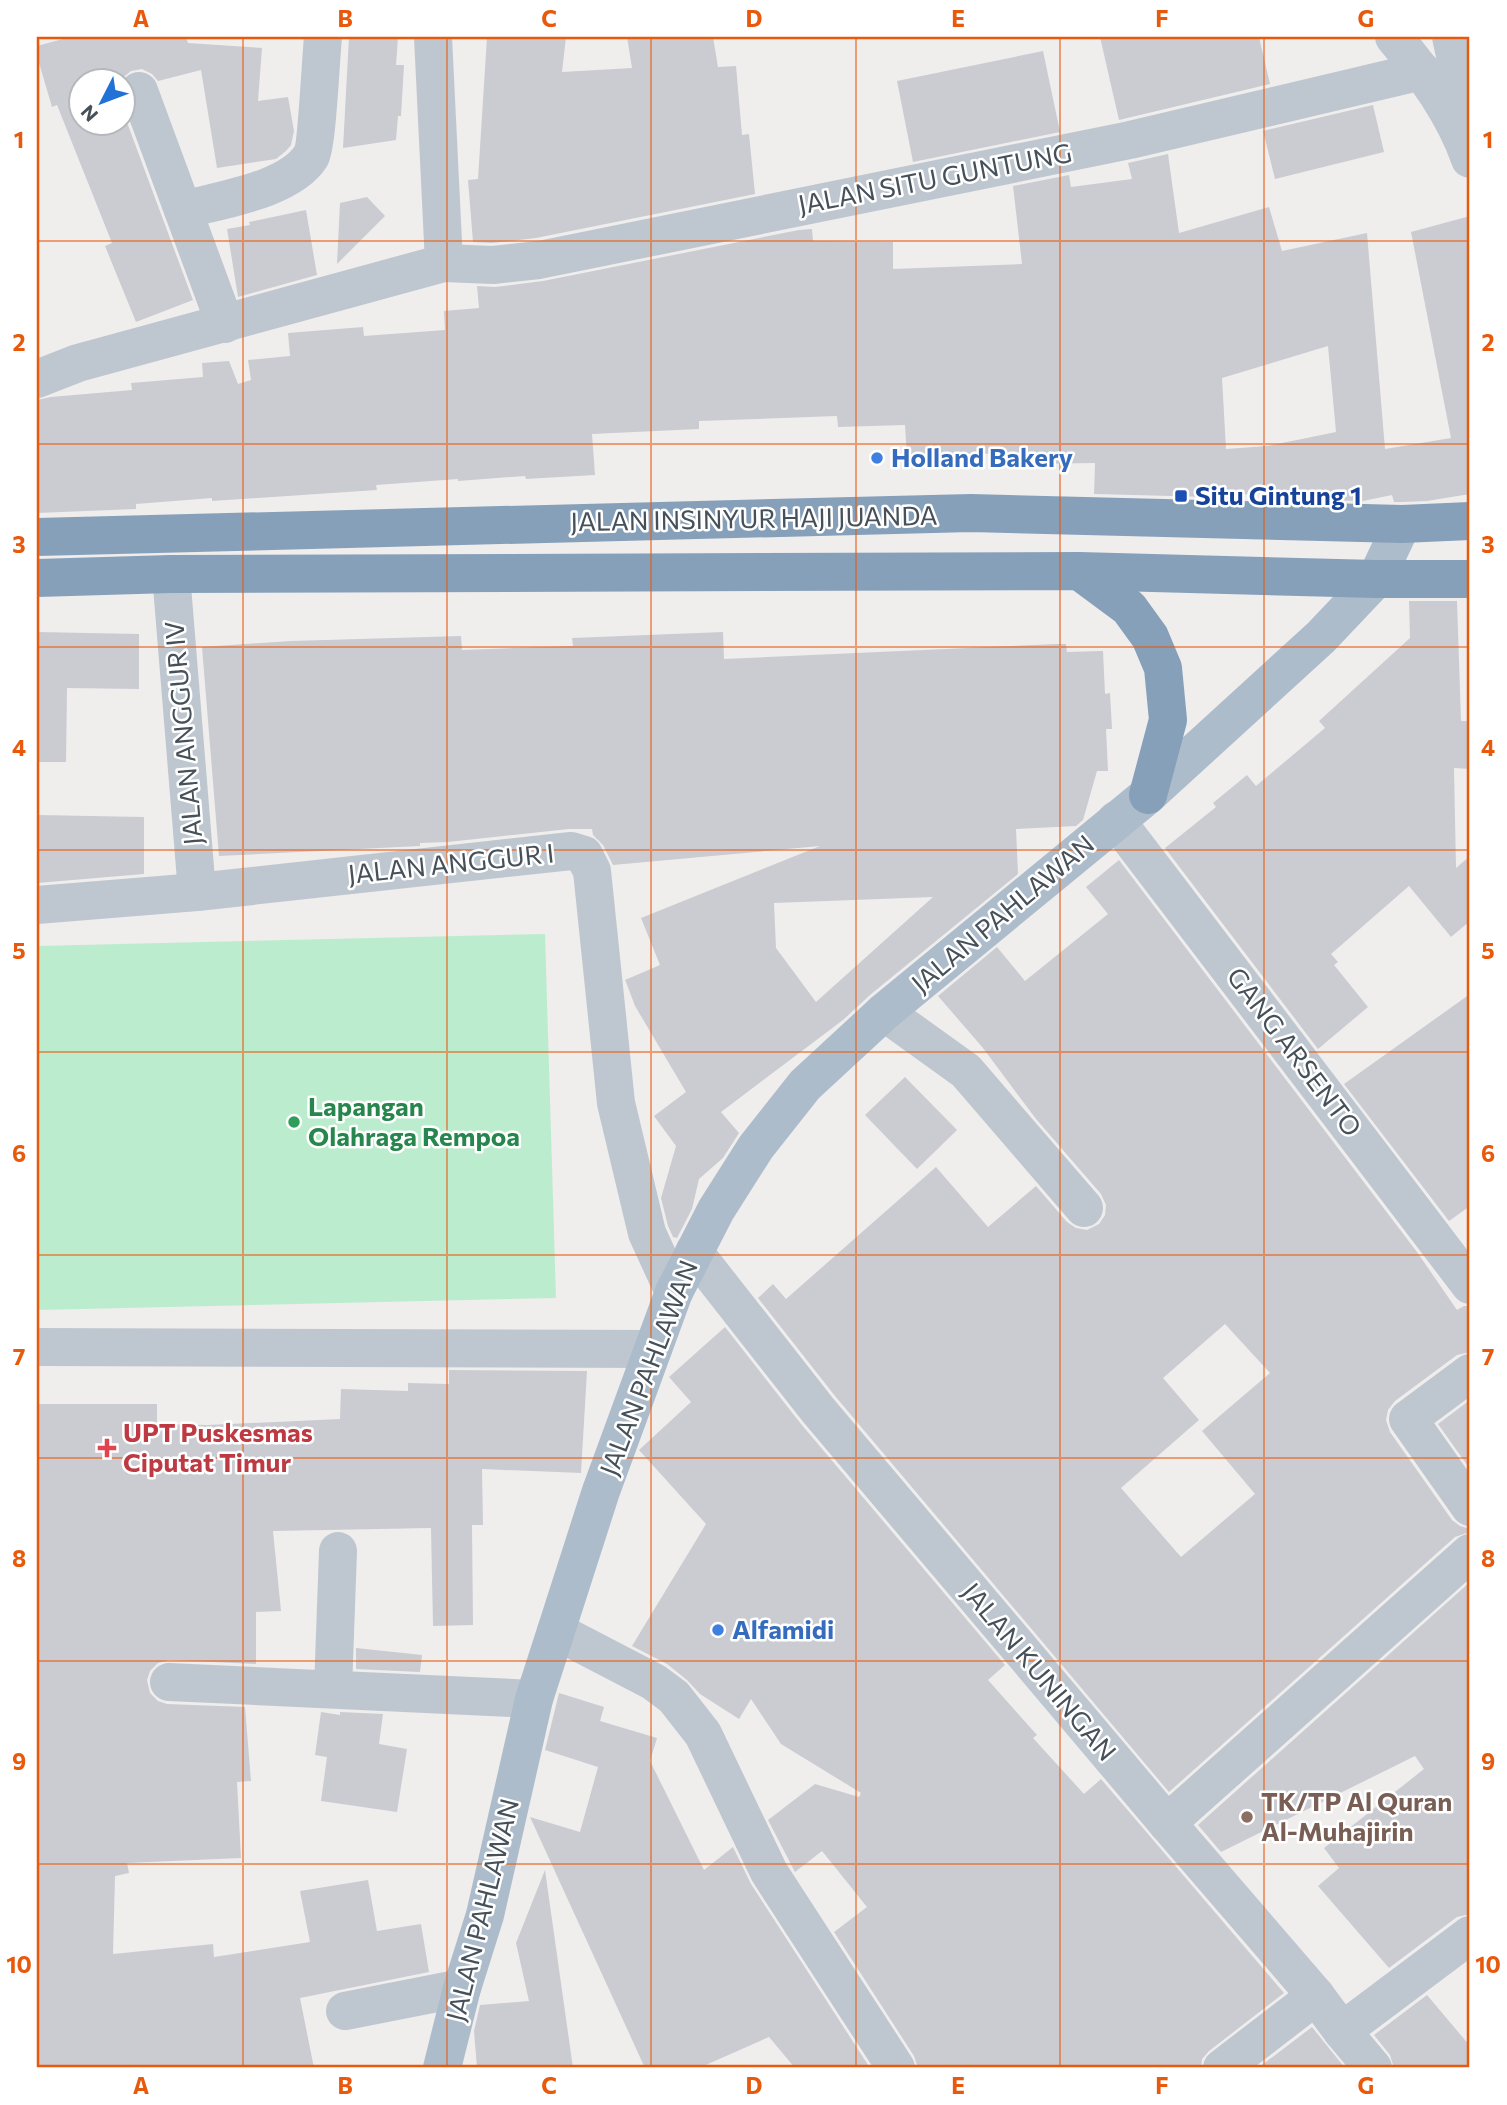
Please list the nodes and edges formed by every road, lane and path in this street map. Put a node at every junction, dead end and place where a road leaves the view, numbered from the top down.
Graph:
1 (323, 37) edge
2 (433, 37) edge
3 (1394, 37) edge
4 (1451, 37) edge
5 (1422, 71) junction
6 (139, 91) dead end
7 (1464, 115) edge
8 (1470, 159) edge
9 (183, 211) junction
10 (444, 263) junction
11 (225, 324) junction
12 (37, 379) edge
13 (1470, 522) edge
14 (1402, 524) junction
15 (37, 537) edge
16 (1079, 571) junction
17 (171, 575) junction
18 (37, 578) edge
19 (1376, 579) junction
20 (1470, 579) edge
21 (1147, 795) junction
22 (1116, 820) junction
23 (197, 892) junction
24 (37, 905) edge
25 (884, 1012) junction
26 (1084, 1208) dead end
27 (694, 1252) junction
28 (1470, 1285) edge
29 (674, 1292) junction
30 (37, 1347) edge
31 (653, 1349) junction
32 (1470, 1373) edge
33 (1470, 1507) edge
34 (338, 1550) dead end
35 (1470, 1553) edge
36 (556, 1631) junction
37 (169, 1682) dead end
38 (333, 1689) junction
39 (534, 1699) junction
40 (1167, 1823) junction
41 (1470, 1935) edge
42 (462, 1988) junction
43 (1316, 1996) junction
44 (345, 2011) dead end
45 (1342, 2031) junction
46 (442, 2068) edge
47 (897, 2068) edge
48 (1222, 2068) edge
49 (1373, 2068) edge

1 - 9 street
2 - 10 street
3 - 5 street
4 - 7 street
5 - 7 street
5 - 10 street, JALAN SITU GUNTUNG
6 - 9 street
7 - 8 street
9 - 11 street
10 - 11 street, JALAN SITU GUNTUNG
11 - 12 street, JALAN SITU GUNTUNG
13 - 14 highway, JALAN INSINYUR HAJI JUANDA
14 - 15 highway, JALAN INSINYUR HAJI JUANDA
14 - 19 main road, JALAN PAHLAWAN
16 - 17 highway, JALAN INSINYUR HAJI JUANDA
16 - 19 highway, JALAN INSINYUR HAJI JUANDA
16 - 21 highway
17 - 18 highway, JALAN INSINYUR HAJI JUANDA
17 - 23 street, JALAN ANGGUR IV
19 - 20 highway, JALAN INSINYUR HAJI JUANDA
19 - 21 main road, JALAN PAHLAWAN
21 - 22 main road, JALAN PAHLAWAN
22 - 25 main road, JALAN PAHLAWAN
22 - 28 street, GANG ARSENTO
23 - 24 street, JALAN ANGGUR I
23 - 29 street, JALAN ANGGUR I
25 - 26 street
25 - 27 main road, JALAN PAHLAWAN
27 - 29 main road, JALAN PAHLAWAN
27 - 40 street, JALAN KUNINGAN
29 - 31 main road, JALAN PAHLAWAN
30 - 31 street
31 - 36 main road, JALAN PAHLAWAN
32 - 33 street
34 - 38 street
35 - 40 street
36 - 39 main road, JALAN PAHLAWAN
36 - 47 street
37 - 38 street
38 - 39 street
39 - 42 main road, JALAN PAHLAWAN
40 - 43 street, JALAN KUNINGAN
41 - 45 street
42 - 44 street
42 - 46 main road, JALAN PAHLAWAN
43 - 45 street, JALAN KUNINGAN
43 - 48 street
45 - 49 street, JALAN KUNINGAN

